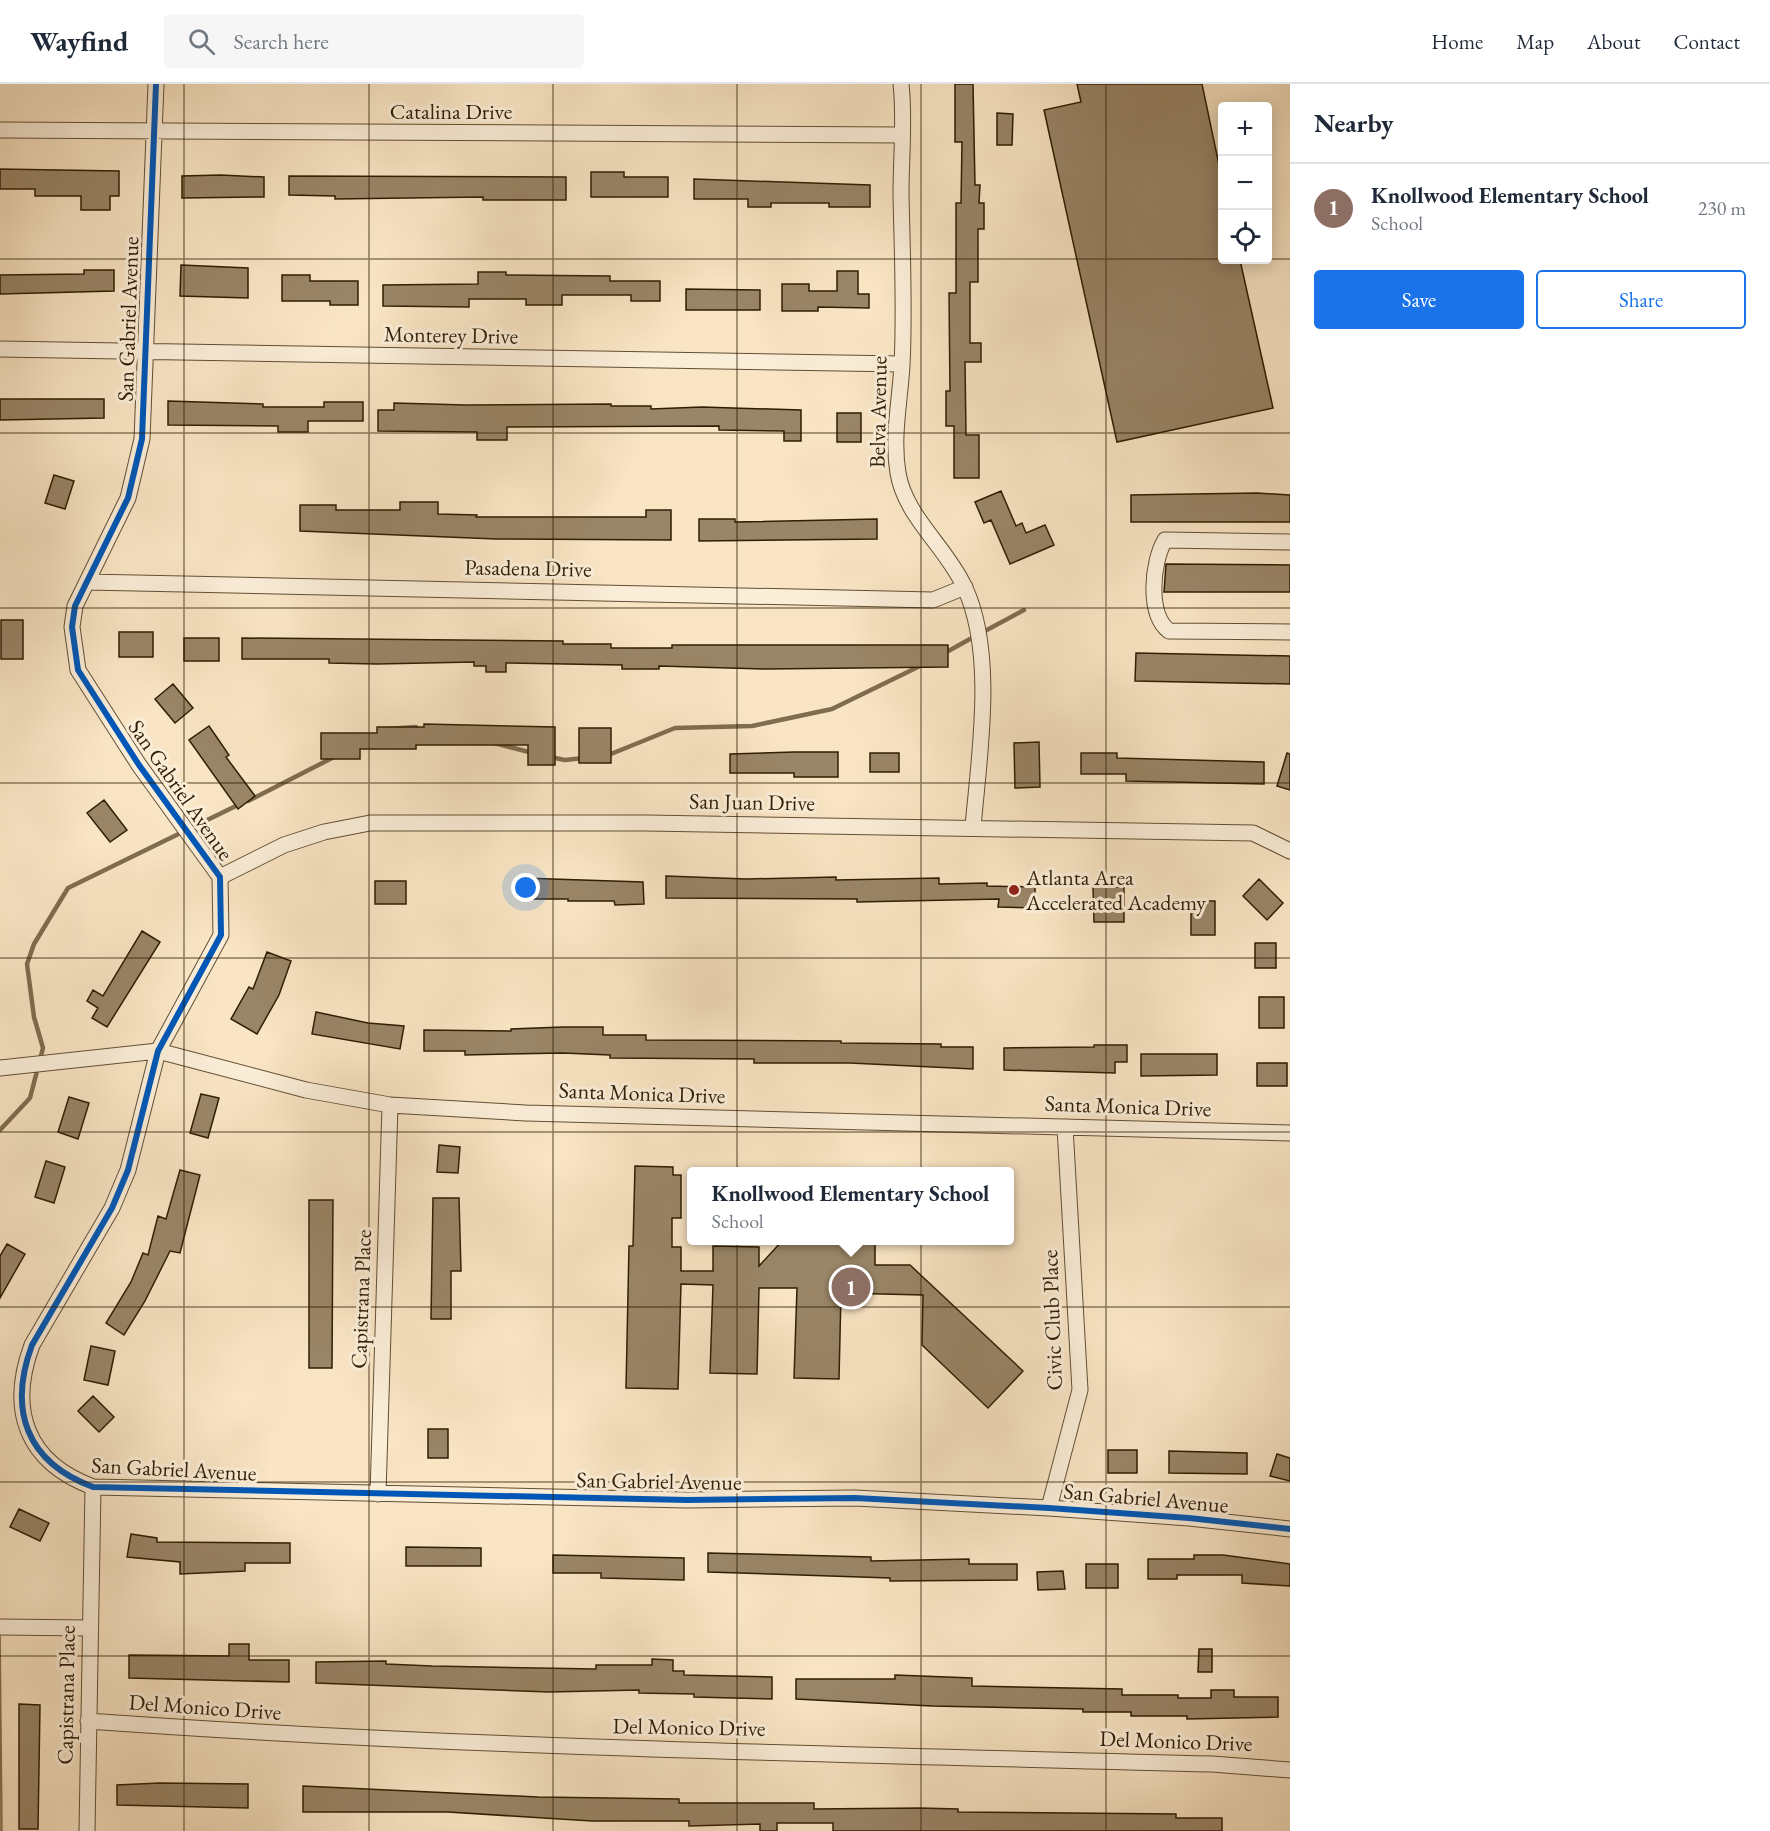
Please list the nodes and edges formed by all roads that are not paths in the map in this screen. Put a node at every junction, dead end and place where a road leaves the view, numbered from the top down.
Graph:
1 (156, 84) edge
2 (901, 84) edge
3 (0, 130) edge
4 (154, 132) junction
5 (901, 135) junction
6 (0, 349) edge
7 (143, 352) junction
8 (902, 364) junction
9 (1290, 542) edge
10 (87, 582) junction
11 (965, 587) junction
12 (1290, 632) edge
13 (973, 827) junction
14 (1290, 851) edge
15 (220, 877) junction
16 (158, 1051) junction
17 (0, 1068) edge
18 (390, 1105) junction
19 (1065, 1127) junction
20 (1290, 1133) edge
21 (93, 1487) junction
22 (378, 1494) junction
23 (1049, 1508) junction
24 (1290, 1529) edge
25 (0, 1627) edge
26 (90, 1628) junction
27 (88, 1721) junction
28 (1290, 1770) edge
29 (87, 1831) edge

1 - 4 street, San Gabriel Avenue
2 - 5 street, Belva Avenue
3 - 4 street, Catalina Drive
4 - 5 street, Catalina Drive
4 - 7 street, San Gabriel Avenue
5 - 8 street, Belva Avenue
6 - 7 street, Monterey Drive
7 - 8 street, Monterey Drive
7 - 10 street, San Gabriel Avenue
8 - 11 street, Belva Avenue
9 - 12 street
10 - 11 street, Pasadena Drive
10 - 15 street, San Gabriel Avenue
11 - 13 street, Belva Avenue
13 - 14 street, San Juan Drive
13 - 15 street, San Juan Drive
15 - 16 street, San Gabriel Avenue
16 - 17 street, Santa Monica Drive
16 - 18 street, Santa Monica Drive
16 - 21 street, San Gabriel Avenue
18 - 19 street, Santa Monica Drive
18 - 22 street, Capistrana Place
19 - 20 street, Santa Monica Drive
19 - 23 street, Civic Club Place
21 - 22 street, San Gabriel Avenue
21 - 26 street, Capistrana Place
22 - 23 street, San Gabriel Avenue
23 - 24 street, San Gabriel Avenue
25 - 26 street
26 - 27 street, Capistrana Place
27 - 28 street, Del Monico Drive
27 - 29 street, Capistrana Place

